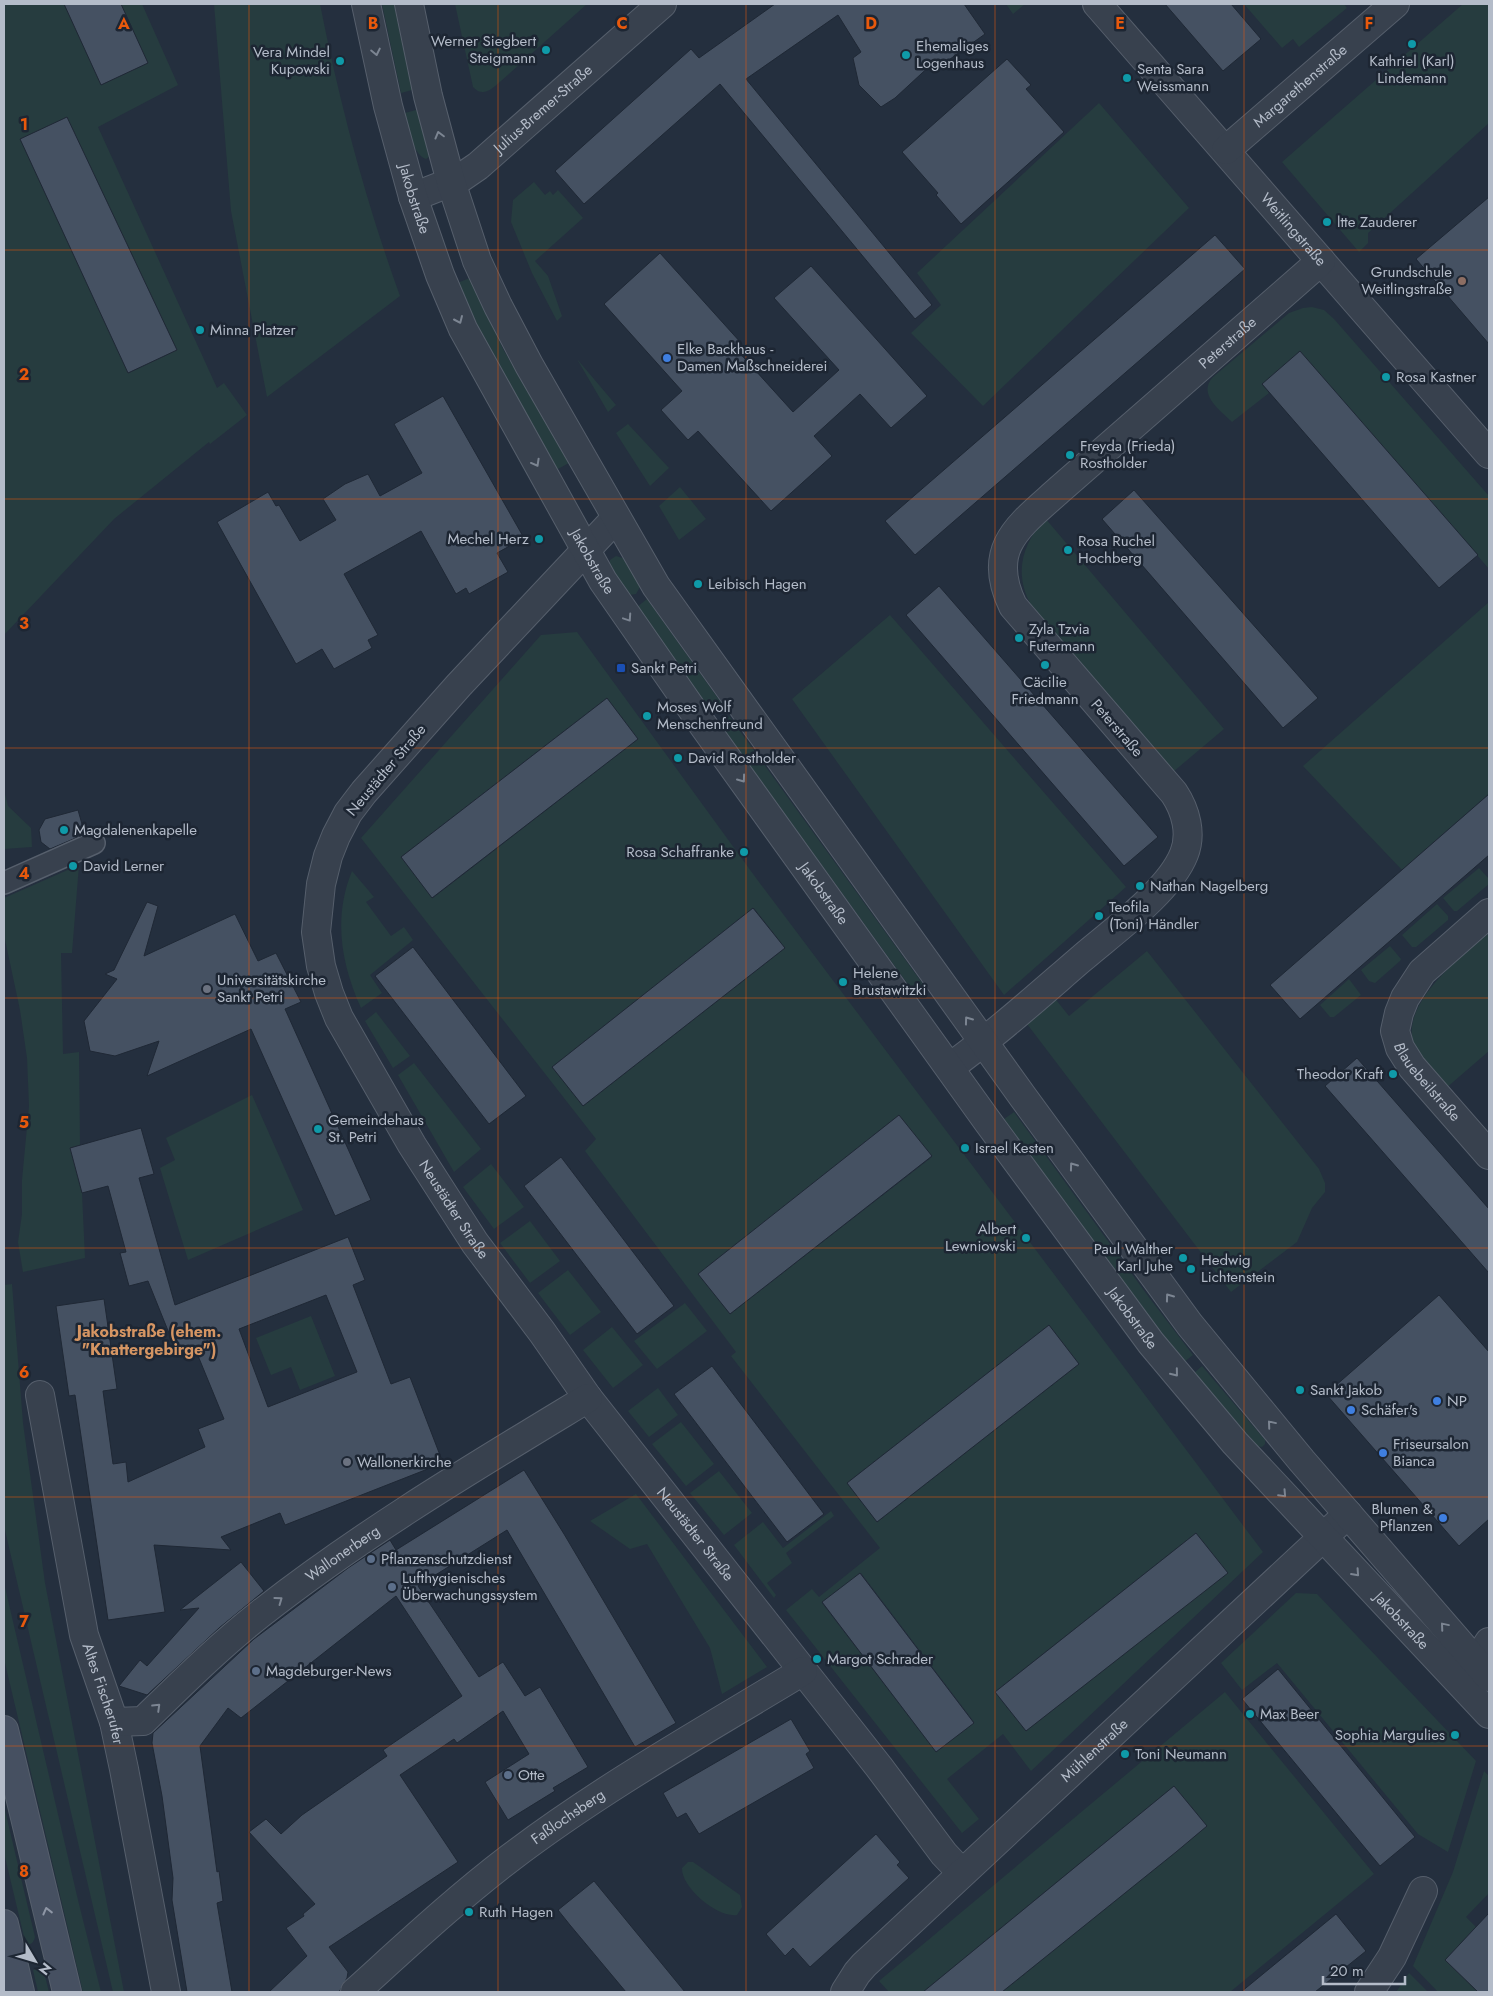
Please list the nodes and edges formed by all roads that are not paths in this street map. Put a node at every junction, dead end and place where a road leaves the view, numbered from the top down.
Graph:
1 (366, 4) edge
2 (409, 4) edge
3 (662, 4) edge
4 (1098, 4) edge
5 (1396, 4) edge
6 (1226, 150) junction
7 (451, 182) junction
8 (413, 197) junction
9 (1321, 261) junction
10 (1489, 454) edge
11 (616, 518) junction
12 (584, 550) junction
13 (94, 843) dead end
14 (4, 883) edge
15 (1489, 913) edge
16 (984, 1042) junction
17 (950, 1067) junction
18 (1489, 1155) edge
19 (40, 1396) dead end
20 (588, 1398) junction
21 (1348, 1514) junction
22 (1323, 1537) junction
23 (1478, 1666) edge
24 (802, 1671) junction
25 (1489, 1714) edge
26 (114, 1722) junction
27 (4, 1730) edge
28 (962, 1873) junction
29 (1422, 1891) dead end
30 (4, 1924) edge
31 (20, 1992) edge
32 (67, 1992) edge
33 (166, 1992) edge
34 (355, 1992) edge
35 (845, 1992) edge
36 (1369, 1992) edge

1 -> 8 street, Jakobstraße
7 -> 2 street, Jakobstraße
3 - 7 street, Julius-Bremer-Straße
4 - 6 street, Weitlingstraße
5 - 6 street, Margarethenstraße
6 - 9 street, Weitlingstraße
7 - 8 street, Julius-Bremer-Straße
7 - 11 street, Jakobstraße
8 -> 12 street, Jakobstraße
9 - 10 street, Weitlingstraße
9 - 16 street, Peterstraße
11 - 12 street, Neustädter Straße
16 -> 11 street, Jakobstraße
12 -> 17 street, Jakobstraße
12 - 20 street, Neustädter Straße
13 - 14 street
15 - 18 street, Blauebeilstraße
16 - 17 street, Peterstraße
21 -> 16 street, Jakobstraße
17 -> 22 street, Jakobstraße
19 - 26 street, Altes Fischerufer
20 - 24 street, Neustädter Straße
26 -> 20 street, Wallonerberg
21 - 22 street, Mühlenstraße
23 -> 21 street, Jakobstraße
22 -> 23 street, Jakobstraße
22 - 28 street, Mühlenstraße
23 - 25 street
24 - 28 street, Neustädter Straße
24 - 34 street, Faßlochsberg
26 - 33 street, Altes Fischerufer
32 -> 27 main road
28 - 35 street, Mühlenstraße
29 - 36 street
30 - 31 main road

